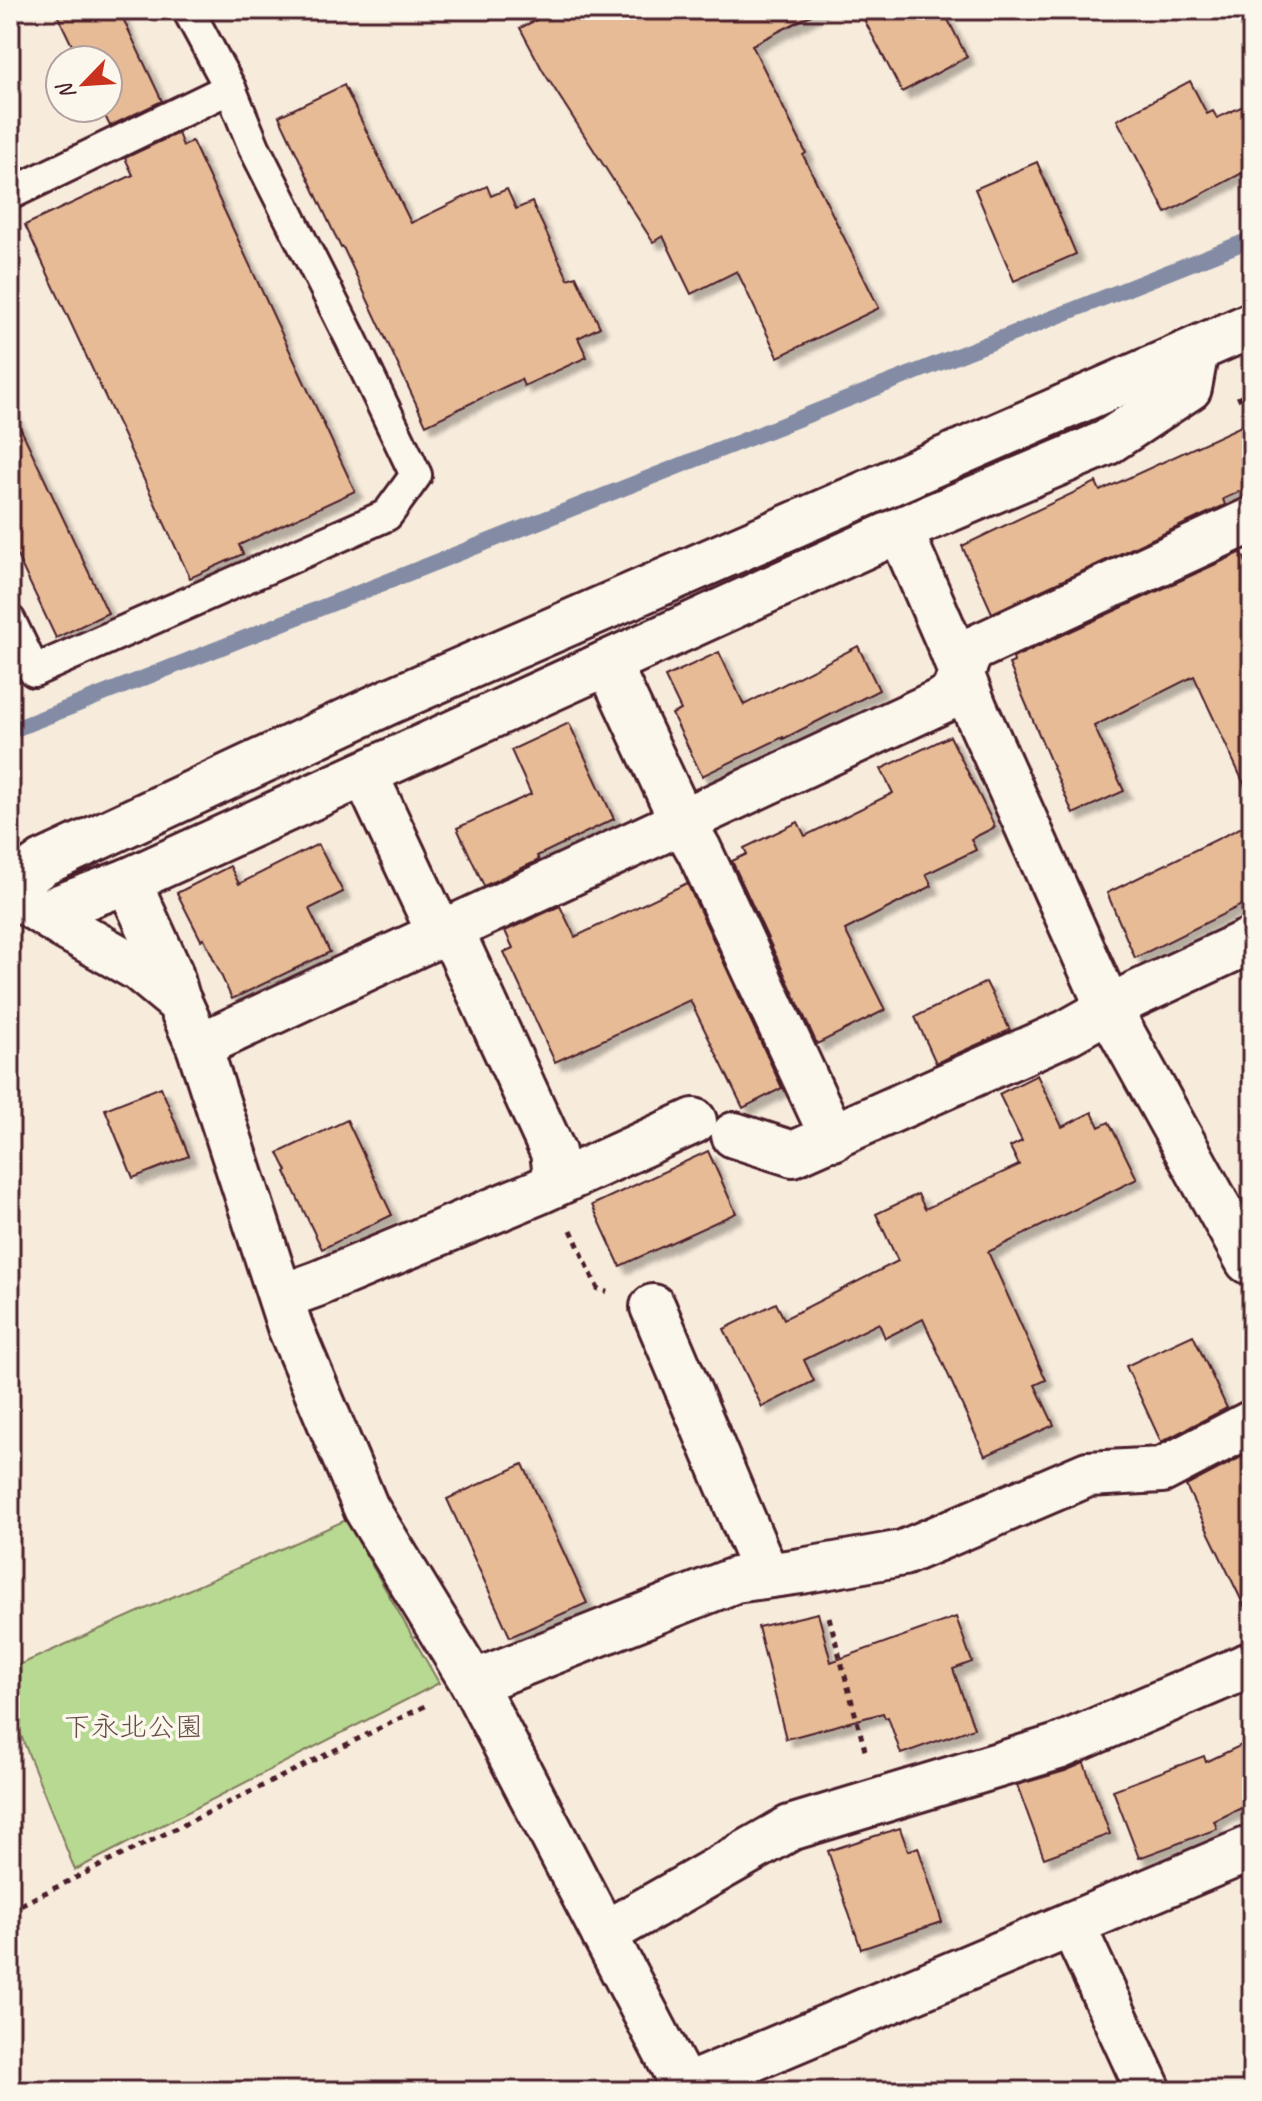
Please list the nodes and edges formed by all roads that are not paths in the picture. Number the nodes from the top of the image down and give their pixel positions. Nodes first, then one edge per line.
1 (188, 10) edge
2 (230, 88) junction
3 (10, 194) edge
4 (1252, 325) edge
5 (1196, 350) junction
6 (1252, 520) edge
7 (900, 530) junction
8 (10, 621) edge
9 (608, 663) junction
10 (961, 675) junction
11 (365, 774) junction
12 (682, 821) junction
13 (128, 881) junction
14 (21, 897) edge
15 (445, 931) junction
16 (1252, 940) edge
17 (179, 1002) junction
18 (1109, 1009) junction
19 (199, 1046) junction
20 (833, 1138) junction
21 (557, 1183) junction
22 (1248, 1261) dead end
23 (281, 1297) junction
24 (653, 1307) road end
25 (1252, 1423) edge
26 (766, 1574) junction
27 (1252, 1664) edge
28 (473, 1683) junction
29 (1252, 1848) edge
30 (1072, 1924) junction
31 (604, 1934) junction
32 (686, 2089) edge
33 (1149, 2091) edge

1 - 2 lane
2 - 3 lane
2 - 8 lane
4 - 5 street
5 - 7 street
5 - 14 street
6 - 10 street
7 - 9 street
7 - 10 street
9 - 11 street
9 - 12 street
10 - 12 street
10 - 18 street
11 - 13 street
11 - 15 street
12 - 15 street
12 - 20 street
13 - 14 street
13 - 17 street
14 - 17 street
15 - 19 street
15 - 21 street
16 - 18 street
17 - 19 street
18 - 20 street
18 - 22 street
19 - 23 street
20 - 21 street
21 - 23 street
23 - 28 street
24 - 26 street
25 - 26 street
26 - 28 street
27 - 31 street
28 - 31 street
29 - 30 street
30 - 32 street
30 - 33 street
31 - 32 street

